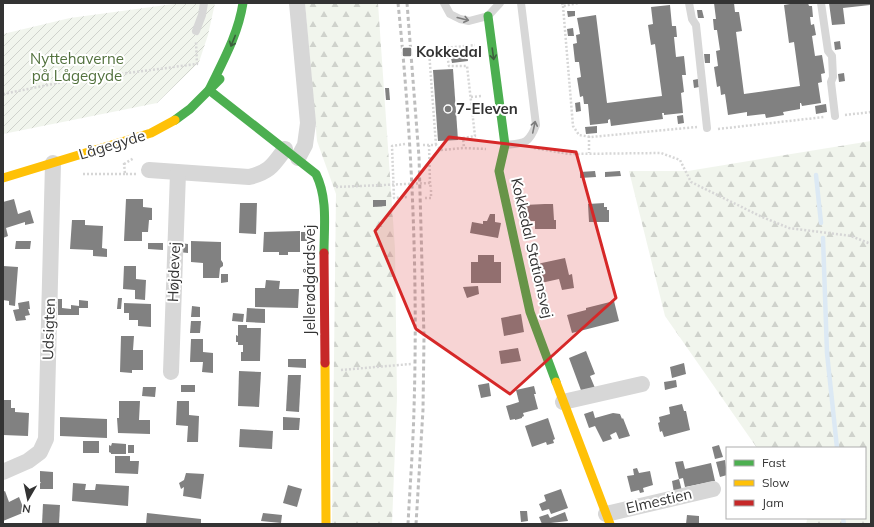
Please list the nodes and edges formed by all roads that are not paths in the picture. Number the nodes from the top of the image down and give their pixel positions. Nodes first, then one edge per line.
1 (204, 3) edge
2 (243, 3) edge
3 (297, 3) edge
4 (444, 3) edge
5 (486, 3) edge
6 (500, 3) edge
7 (521, 3) edge
8 (689, 3) edge
9 (821, 3) edge
10 (488, 16) junction
11 (196, 31) road end
12 (233, 62) dead end
13 (209, 90) junction
14 (836, 116) road end
15 (707, 128) road end
16 (505, 145) junction
17 (291, 154) junction
18 (53, 163) junction
19 (149, 170) dead end
20 (178, 173) junction
21 (3, 178) edge
22 (171, 372) dead end
23 (642, 384) dead end
24 (563, 402) junction
25 (3, 472) edge
26 (713, 489) dead end
27 (608, 519) edge
28 (326, 524) edge

1 - 11 lane
2 -> 13 street, Lågegyde
3 - 17 street
4 -> 10 lane
5 - 10 lane
6 - 10 lane
16 -> 7 lane
8 - 15 lane
9 - 14 lane
10 -> 16 street, Kokkedal Stationsvej
12 - 13 street, Lågegyde
13 - 17 street, Jellerødgårdsvej
13 - 18 street, Lågegyde
16 - 24 street, Kokkedal Stationsvej
17 - 20 street
17 - 28 street, Jellerødgårdsvej
18 - 21 street, Lågegyde
18 - 25 street, Udsigten
19 - 20 street
20 - 22 street, Højdevej
23 - 24 street
24 - 27 street, Kokkedal Stationsvej
26 - 27 street, Elmestien

